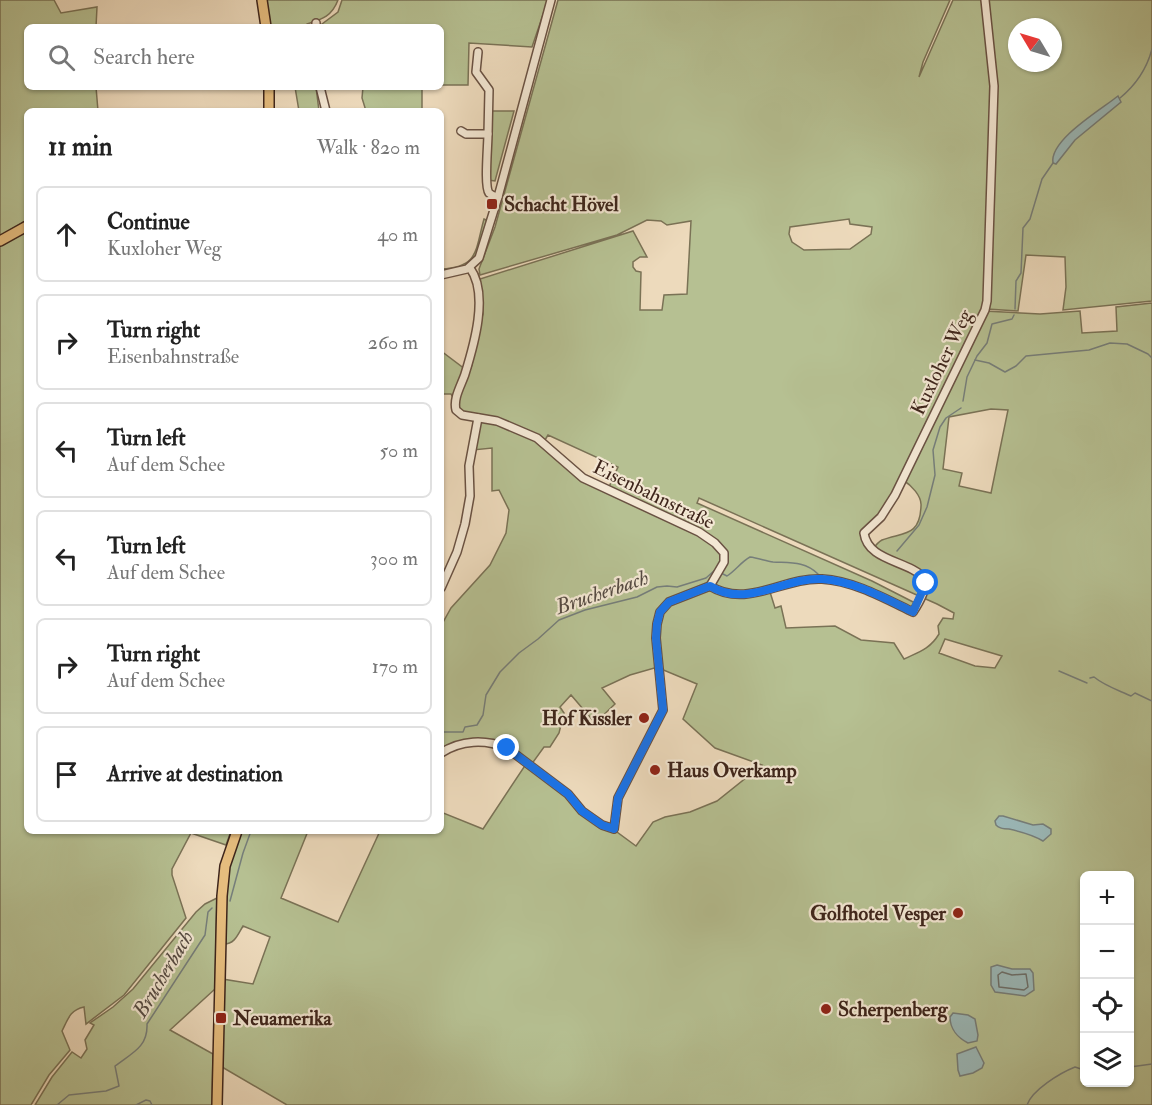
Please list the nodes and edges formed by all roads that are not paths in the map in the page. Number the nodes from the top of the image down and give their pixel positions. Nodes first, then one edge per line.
1 (262, 0) edge
2 (551, 0) edge
3 (985, 0) edge
4 (266, 24) edge
5 (478, 52) dead end
6 (268, 90) edge
7 (321, 90) edge
8 (269, 108) edge
9 (325, 108) edge
10 (461, 131) dead end
11 (488, 134) junction
12 (498, 197) junction
13 (24, 228) edge
14 (0, 241) edge
15 (467, 269) junction
16 (444, 274) edge
17 (478, 418) junction
18 (444, 581) edge
19 (710, 586) junction
20 (444, 751) edge
21 (236, 834) edge
22 (217, 1105) edge

1 - 4 main road
2 - 12 street
3 - 19 street, Kuxloher Weg
5 - 11 street
6 - 8 main road
7 - 9 street
10 - 11 street
11 - 12 street
12 - 15 street
13 - 14 main road
15 - 16 street
15 - 17 street
17 - 18 street
17 - 19 street, Eisenbahnstraße
19 - 20 street
21 - 22 main road

